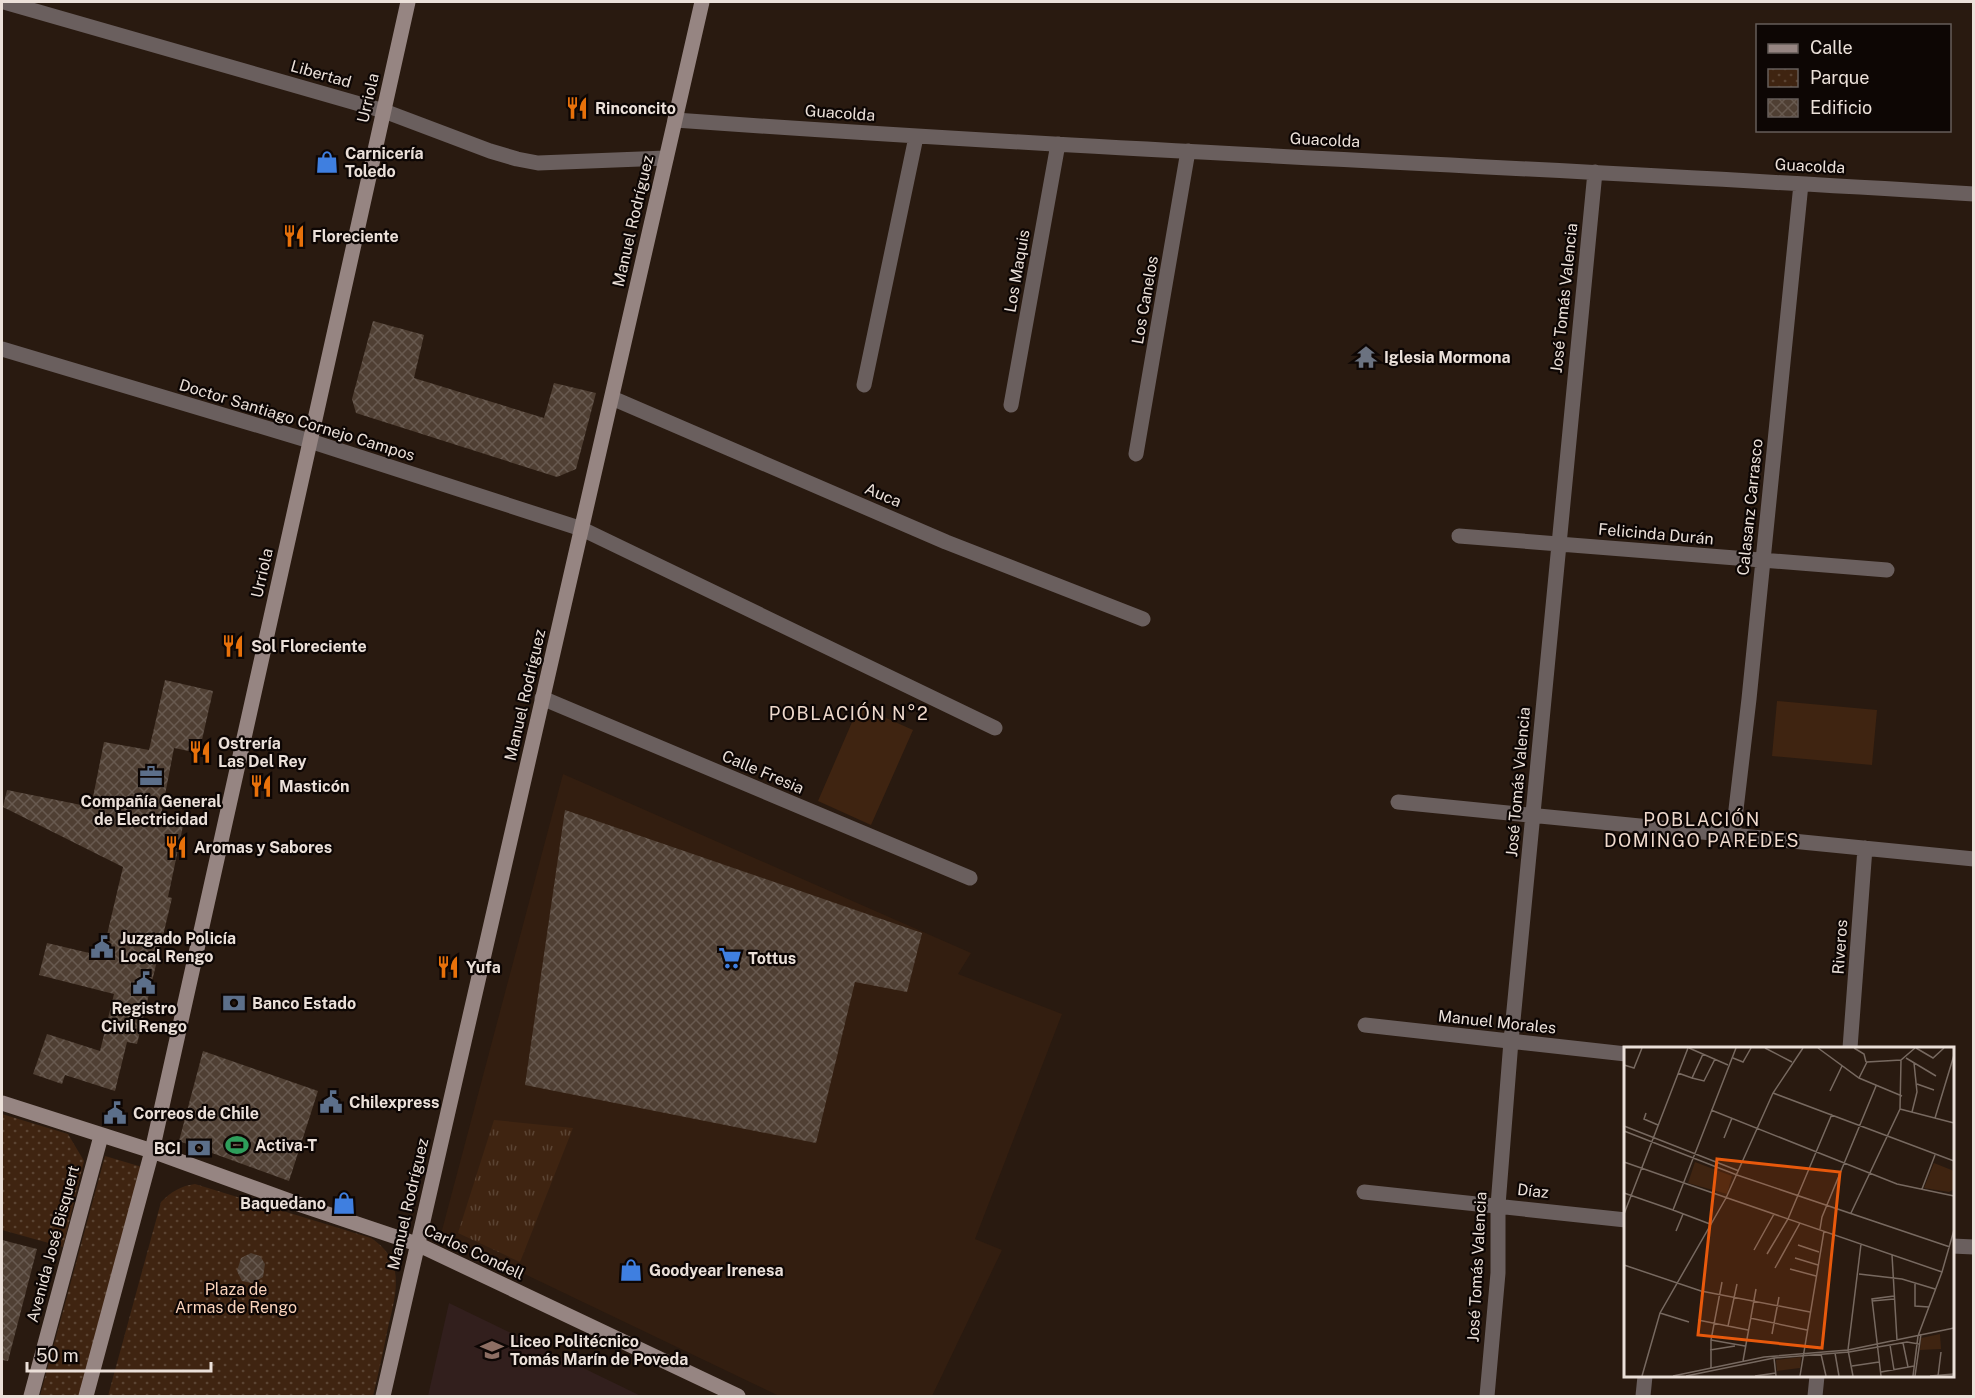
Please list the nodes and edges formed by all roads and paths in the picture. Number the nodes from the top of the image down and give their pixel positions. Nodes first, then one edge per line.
1 (4, 2) edge
2 (408, 2) edge
3 (702, 2) edge
4 (384, 111) junction
5 (675, 120) junction
6 (916, 137) junction
7 (1058, 144) junction
8 (1188, 151) junction
9 (666, 158) junction
10 (1595, 172) junction
11 (1801, 184) junction
12 (1974, 194) edge
13 (2, 349) edge
14 (864, 385) dead end
15 (612, 398) junction
16 (1011, 405) dead end
17 (310, 441) junction
18 (1136, 454) dead end
19 (582, 529) junction
20 (1459, 536) dead end
21 (1558, 544) junction
22 (1762, 560) junction
23 (1887, 570) dead end
24 (1143, 619) dead end
25 (542, 698) junction
26 (995, 728) dead end
27 (1398, 802) dead end
28 (1534, 814) junction
29 (1733, 835) junction
30 (1865, 848) junction
31 (1974, 859) edge
32 (970, 878) dead end
33 (1365, 1025) dead end
34 (1511, 1041) junction
35 (1850, 1047) edge
36 (1624, 1054) edge
37 (2, 1103) edge
38 (101, 1136) junction
39 (152, 1151) junction
40 (1364, 1192) dead end
41 (1498, 1205) junction
42 (1624, 1220) edge
43 (417, 1244) junction
44 (1954, 1246) edge
45 (1974, 1247) edge
46 (1646, 1377) edge
47 (1817, 1377) edge
48 (728, 1394) edge
49 (31, 1396) edge
50 (86, 1396) edge
51 (383, 1396) edge
52 (1487, 1396) edge
53 (1643, 1396) edge
54 (1815, 1396) edge

1 - 4 street, Libertad
2 - 4 main road, Urriola
3 - 5 main road, Manuel Rodríguez
4 - 9 street, Libertad
4 - 17 main road, Urriola
5 - 6 street, Guacolda
5 - 9 main road, Manuel Rodríguez
6 - 7 street, Guacolda
6 - 14 street
7 - 8 street, Guacolda
7 - 16 street, Los Maquis
8 - 10 street, Guacolda
8 - 18 street, Los Canelos
9 - 15 main road, Manuel Rodríguez
10 - 11 street, Guacolda
10 - 21 street, José Tomás Valencia
11 - 12 street, Guacolda
11 - 22 street, Calasanz Carrasco
13 - 17 street, Doctor Santiago Cornejo Campos
15 - 19 main road, Manuel Rodríguez
15 - 24 street, Auca
17 - 19 street, Doctor Santiago Cornejo Campos
17 - 39 main road, Urriola
19 - 25 main road, Manuel Rodríguez
19 - 26 street, Doctor Santiago Cornejo Campos
20 - 21 street, Felicinda Durán
21 - 22 street, Felicinda Durán
21 - 28 street, José Tomás Valencia
22 - 23 street, Felicinda Durán
22 - 29 street, Calasanz Carrasco
25 - 32 street, Calle Fresia
25 - 43 main road, Manuel Rodríguez
27 - 28 street
28 - 29 street
28 - 34 street, José Tomás Valencia
29 - 30 street
30 - 31 street
30 - 35 street, Riveros
33 - 34 street, Manuel Morales
34 - 36 street, Manuel Morales
34 - 41 street, José Tomás Valencia
37 - 38 main road, Carlos Condell
38 - 39 main road, Carlos Condell
38 - 49 main road, Avenida José Bisquert
39 - 43 main road, Carlos Condell
39 - 50 main road
40 - 41 street, Díaz
41 - 42 street, Díaz
41 - 52 street, José Tomás Valencia
43 - 48 main road, Carlos Condell
43 - 51 main road, Manuel Rodríguez
44 - 45 street
46 - 53 street
47 - 54 street

